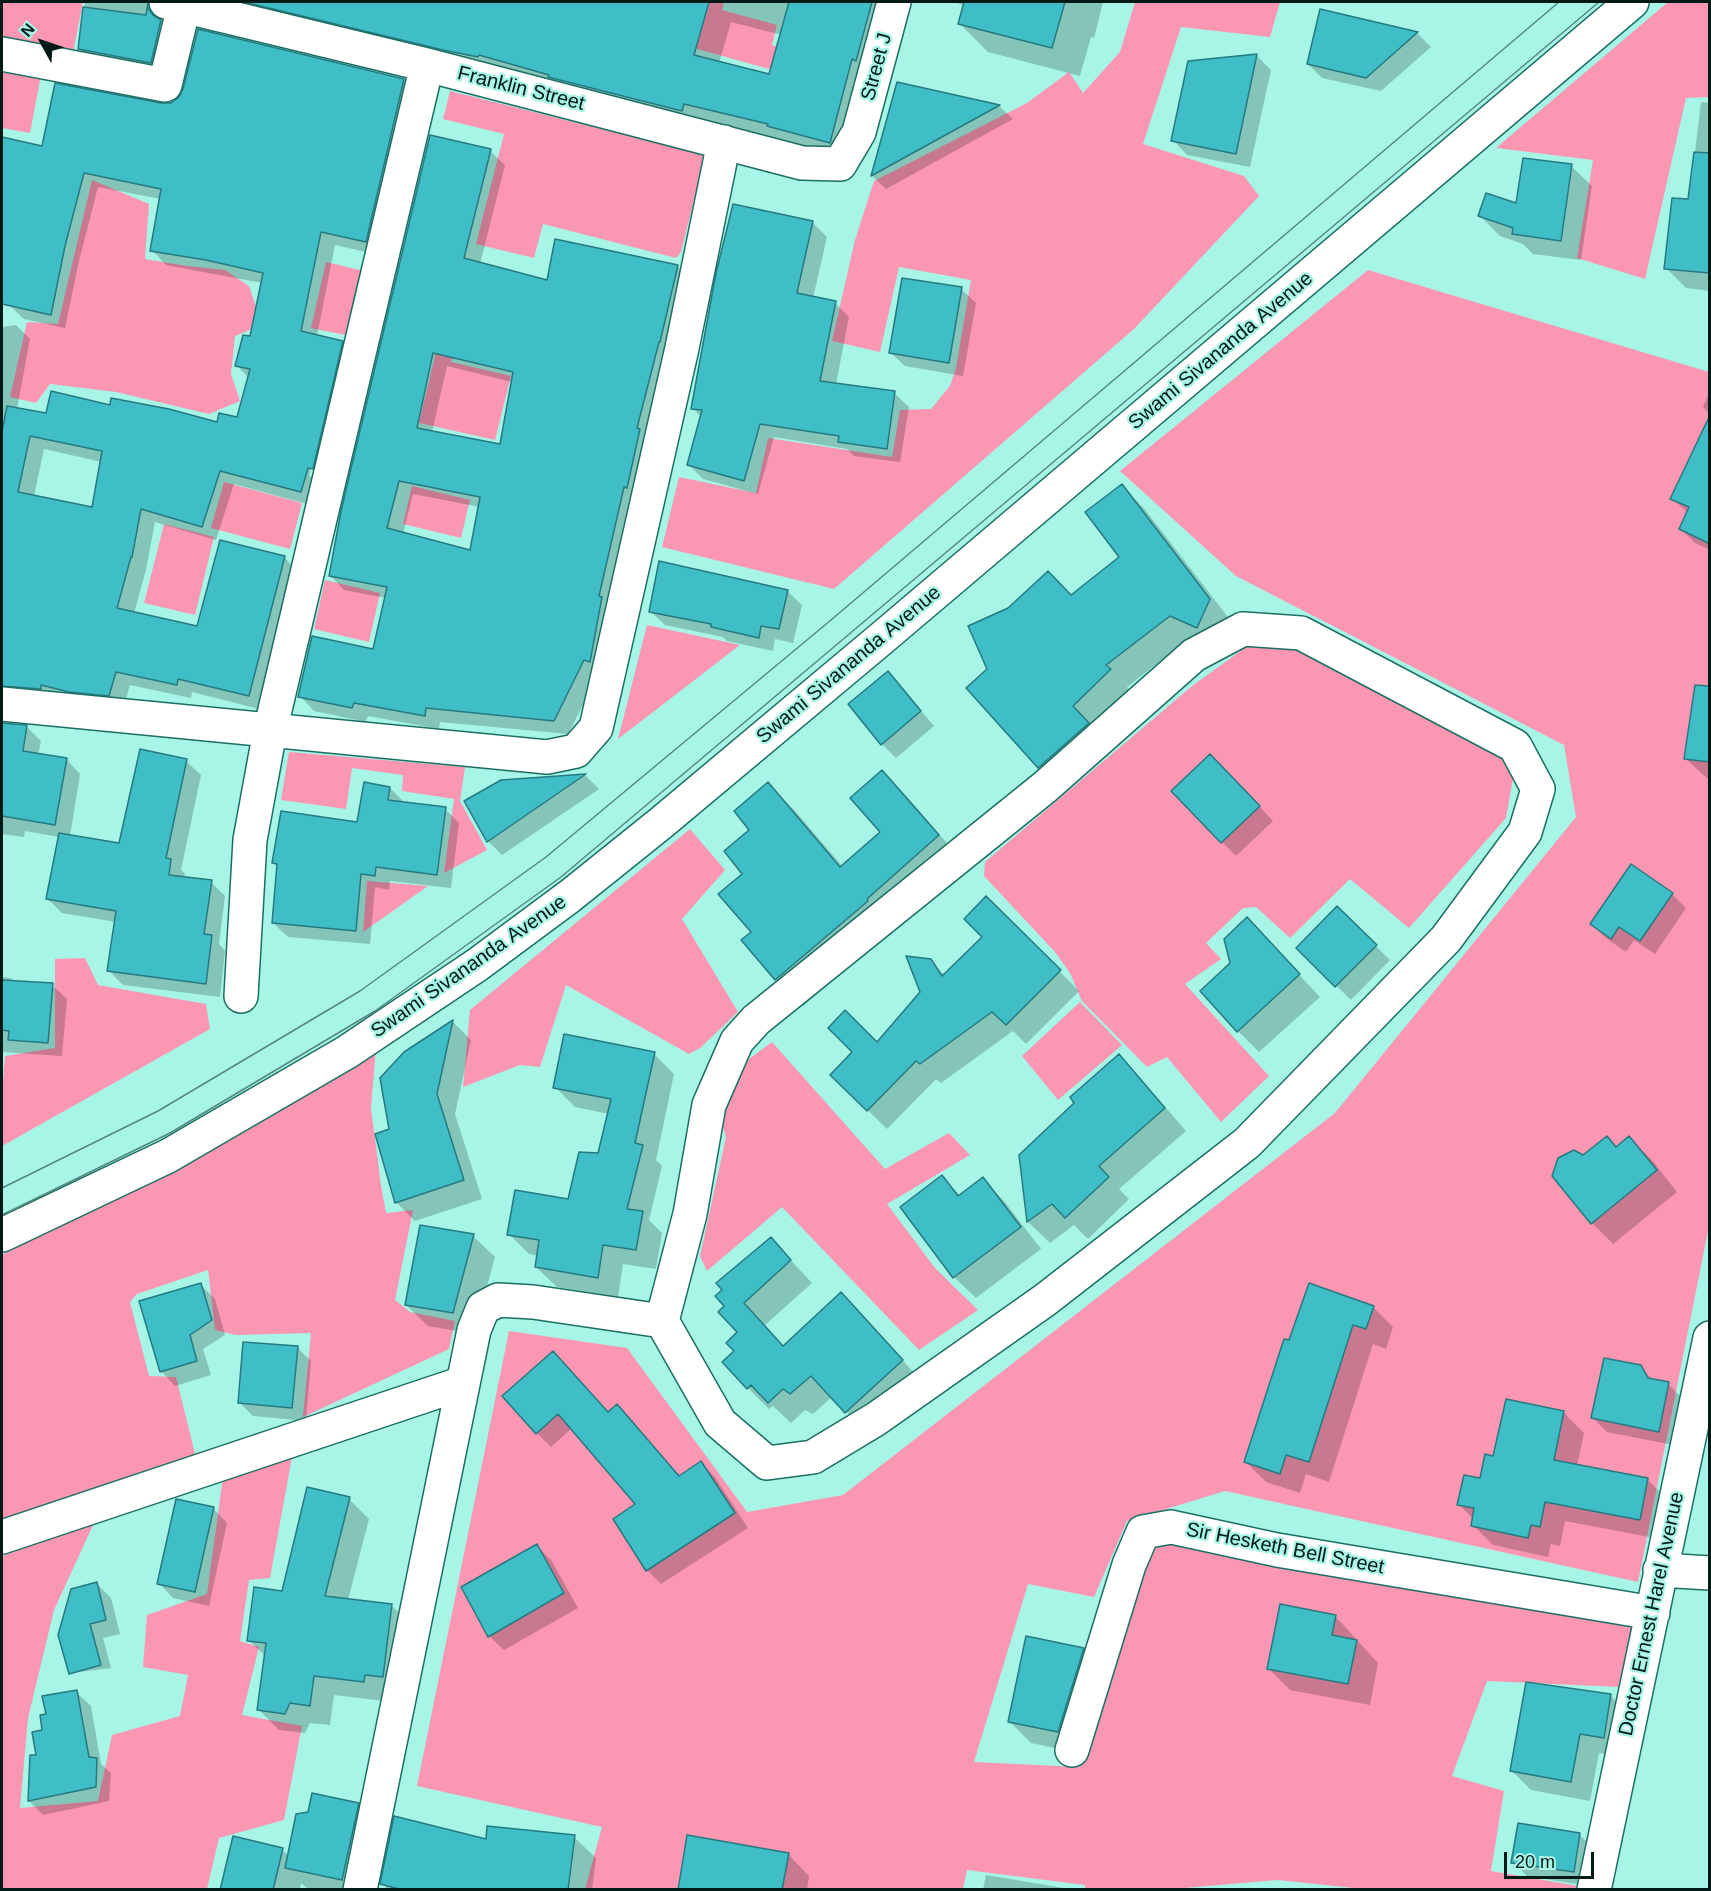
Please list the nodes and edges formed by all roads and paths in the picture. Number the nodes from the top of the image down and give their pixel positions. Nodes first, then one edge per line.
1 (894, 2) edge
2 (1632, 2) edge
3 (175, 4) edge
4 (2, 54) edge
5 (427, 65) junction
6 (859, 132) joint
7 (724, 142) junction
8 (2, 704) edge
9 (270, 731) junction
10 (241, 996) dead end
11 (2, 1235) edge
12 (662, 1321) junction
13 (1710, 1338) edge
14 (463, 1383) junction
15 (2, 1537) edge
16 (1660, 1570) junction
17 (1710, 1573) edge
18 (1653, 1612) junction
19 (1072, 1750) dead end
20 (360, 1890) edge
21 (1594, 1890) edge

1 - 6 street, Street J
2 - 11 street, Swami Sivananda Avenue
3 - 4 street
3 - 5 street, Franklin Street
5 - 7 street, Franklin Street
5 - 9 street
6 - 7 street, Franklin Street
7 - 9 street
8 - 9 street
9 - 10 street
12 - 12 street
12 - 14 street
13 - 16 street, Doctor Ernest Harel Avenue
14 - 15 street
14 - 20 street
16 - 17 street
16 - 18 street, Doctor Ernest Harel Avenue
18 - 19 street, Sir Hesketh Bell Street
18 - 21 street, Doctor Ernest Harel Avenue

